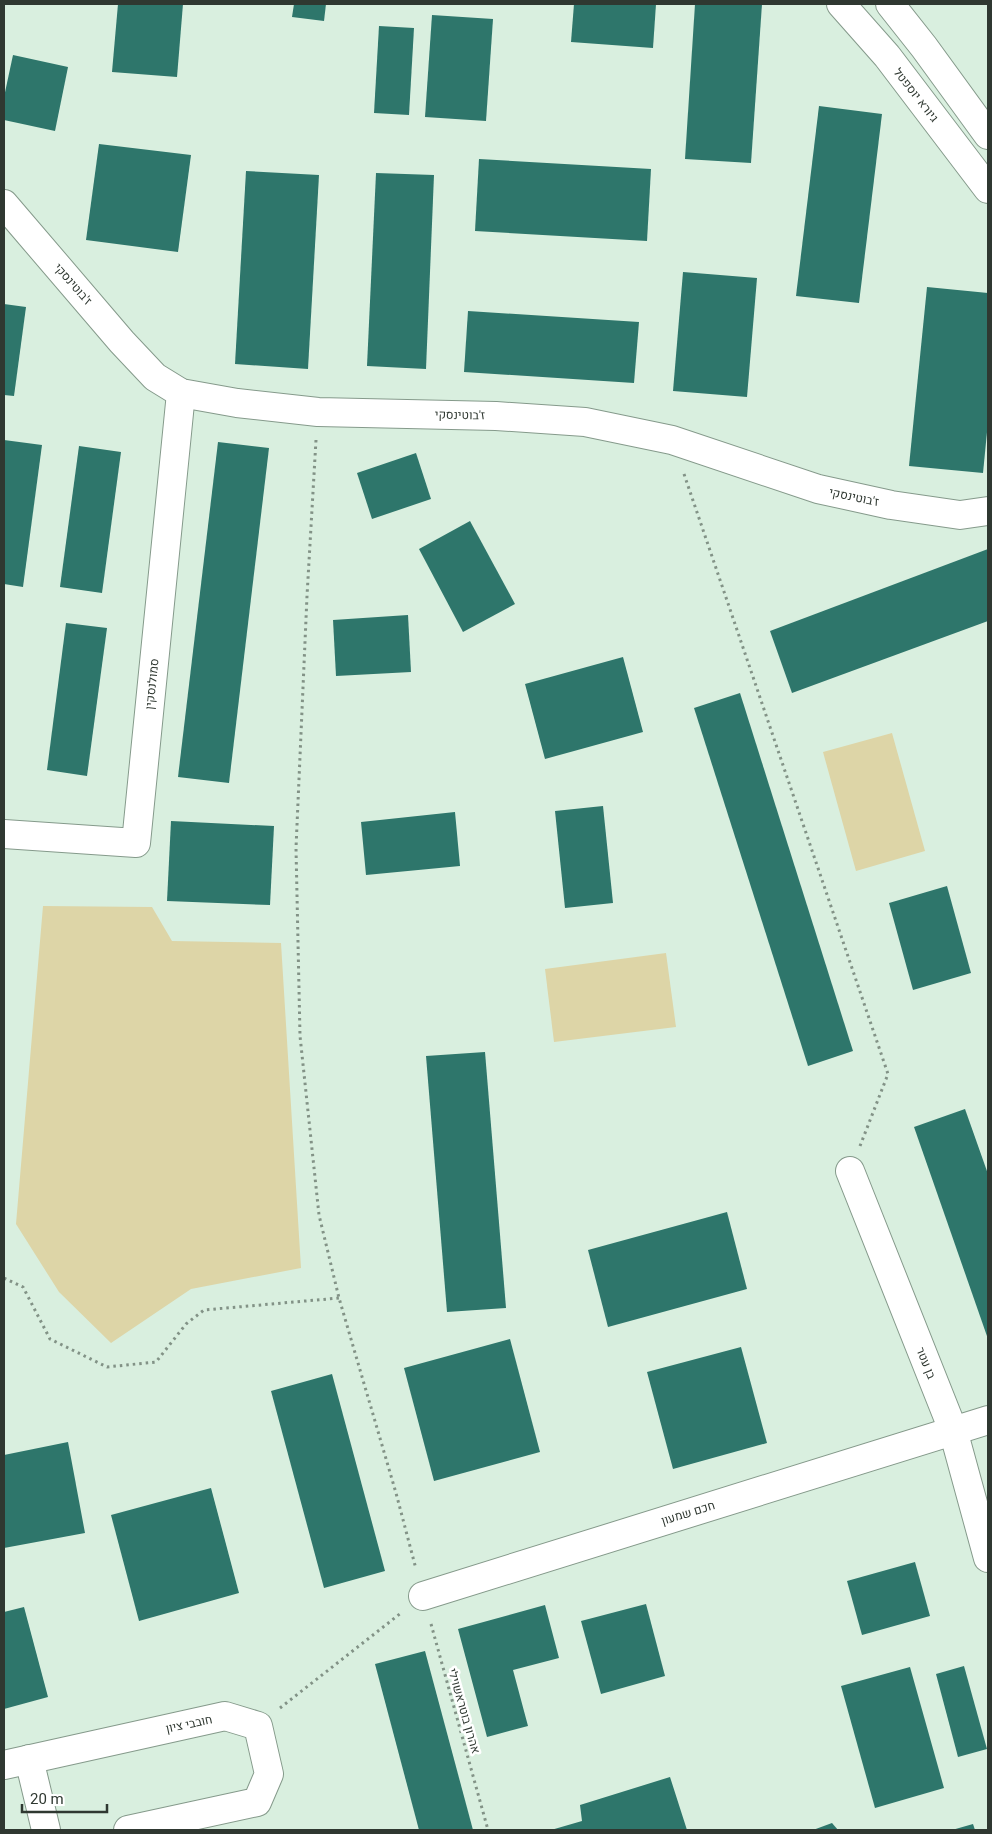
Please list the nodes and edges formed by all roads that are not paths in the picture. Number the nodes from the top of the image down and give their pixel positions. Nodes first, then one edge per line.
1 (841, 4) edge
2 (890, 4) edge
3 (988, 135) edge
4 (988, 189) edge
5 (4, 204) edge
6 (181, 393) junction
7 (988, 511) edge
8 (4, 834) edge
9 (850, 1171) road end
10 (988, 1420) edge
11 (952, 1430) junction
12 (988, 1558) edge
13 (423, 1596) road end
14 (16, 1762) edge
15 (46, 1830) edge
16 (128, 1830) edge

1 - 4 street, גיורא יוספטל
2 - 3 street
5 - 6 street, ז'בוטינסקי
6 - 7 street, ז'בוטינסקי
6 - 8 street, סמולנסקין
9 - 11 street, בן עטר
10 - 11 street, חכם שמעון
11 - 12 street, בן עטר
11 - 13 street, חכם שמעון
14 - 15 street, חובבי ציון
14 - 16 street, חובבי ציון

